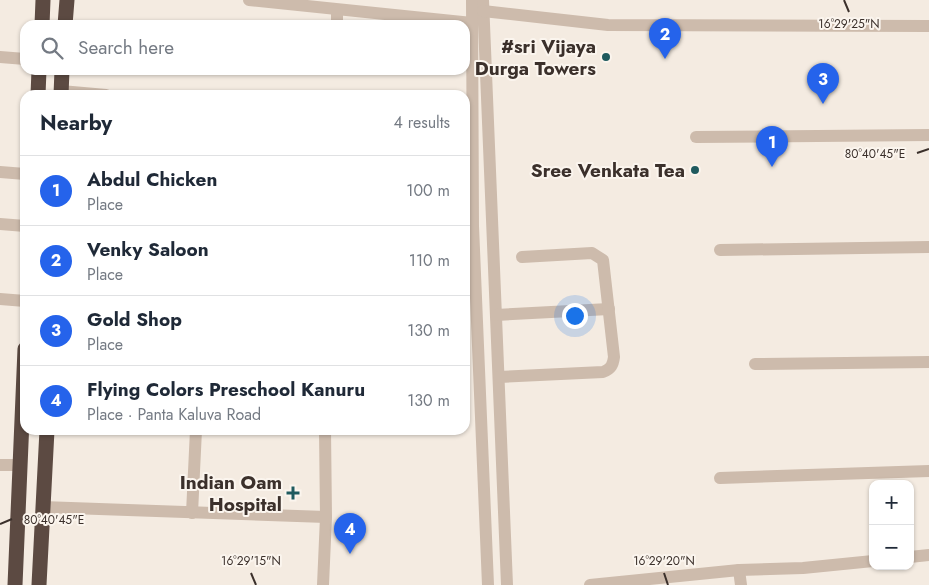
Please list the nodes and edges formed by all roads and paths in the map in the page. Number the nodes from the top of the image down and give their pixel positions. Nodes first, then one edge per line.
1 (43, 0) edge
2 (67, 0) edge
3 (249, 0) edge
4 (472, 0) edge
5 (483, 6) edge
6 (337, 10) junction
7 (42, 20) edge
8 (65, 20) edge
9 (337, 20) edge
10 (441, 20) edge
11 (472, 23) joint
12 (929, 26) edge
13 (0, 57) edge
14 (20, 59) edge
15 (39, 75) edge
16 (62, 75) edge
17 (38, 90) edge
18 (61, 90) edge
19 (929, 135) edge
20 (696, 138) dead end
21 (470, 158) edge
22 (0, 172) edge
23 (20, 174) edge
24 (0, 224) edge
25 (20, 226) edge
26 (470, 245) edge
27 (929, 247) edge
28 (720, 250) dead end
29 (522, 257) dead end
30 (0, 299) edge
31 (20, 301) edge
32 (609, 309) junction
33 (496, 315) junction
34 (929, 362) edge
35 (755, 364) dead end
36 (499, 378) junction
37 (21, 435) edge
38 (47, 435) edge
39 (196, 435) edge
40 (325, 435) edge
41 (0, 465) edge
42 (19, 465) junction
43 (929, 471) edge
44 (720, 478) dead end
45 (42, 507) junction
46 (192, 513) junction
47 (326, 517) junction
48 (929, 555) edge
49 (914, 557) edge
50 (869, 561) edge
51 (739, 570) junction
52 (15, 585) edge
53 (39, 585) edge
54 (323, 585) edge
55 (488, 585) edge
56 (507, 585) edge
57 (590, 585) edge
58 (741, 585) edge

1 - 7 highway
2 - 8 highway
3 - 6 street
4 - 11 street
5 - 12 street
5 - 33 street
6 - 9 street
6 - 10 street
11 - 21 street
13 - 14 street
15 - 17 highway
16 - 18 highway
19 - 20 street
22 - 23 street
24 - 25 street
26 - 55 street
27 - 28 street
29 - 32 street
30 - 31 street
32 - 33 street
32 - 36 street
33 - 36 street
34 - 35 street
36 - 56 street
37 - 42 highway
38 - 45 highway
39 - 46 street
40 - 47 street
41 - 42 street
42 - 52 highway
43 - 44 street
45 - 46 street
45 - 53 highway
46 - 47 street
47 - 54 street
48 - 49 street
50 - 51 street
51 - 57 street
51 - 58 street

